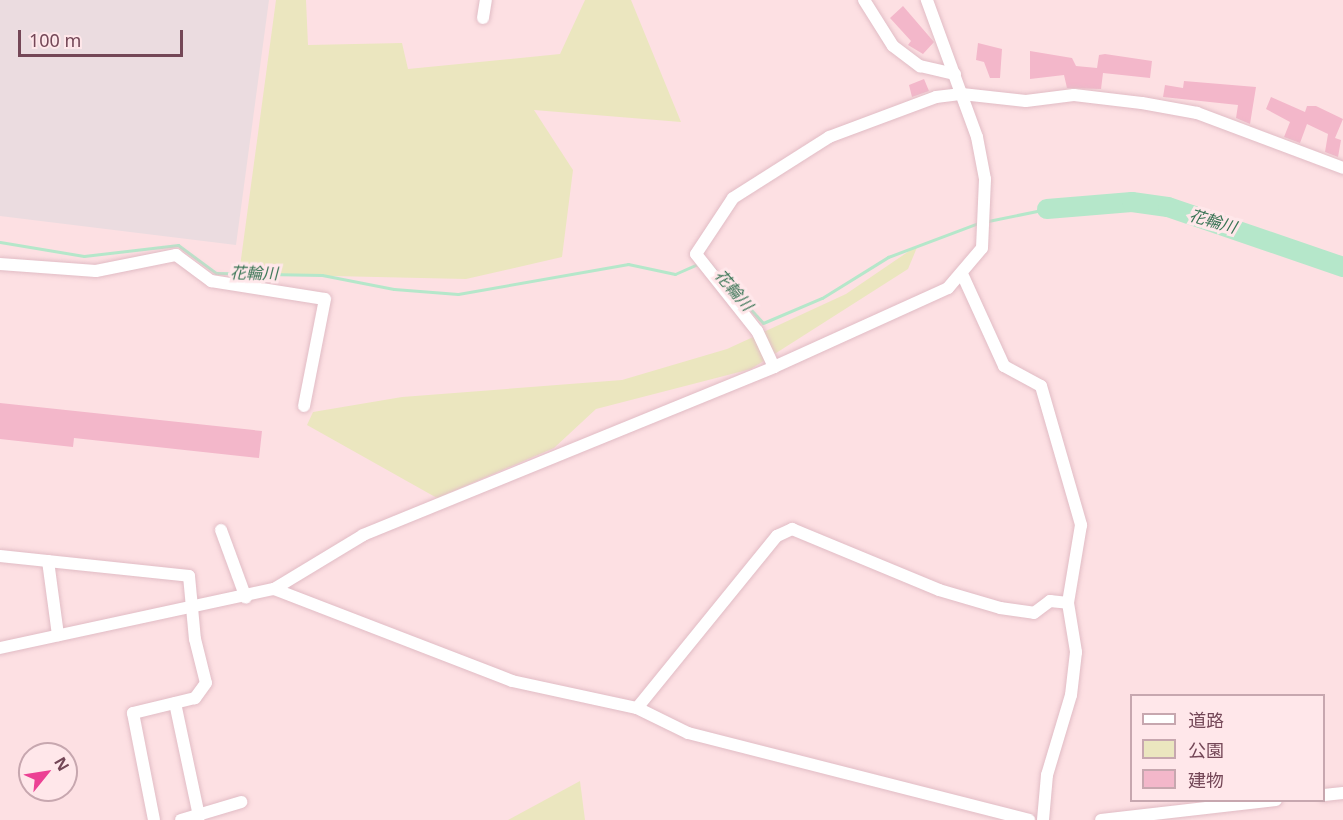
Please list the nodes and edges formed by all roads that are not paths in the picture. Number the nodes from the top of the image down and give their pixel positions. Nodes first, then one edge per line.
1 (486, 0) edge
2 (864, 0) edge
3 (927, 0) edge
4 (483, 18) dead end
5 (955, 74) junction
6 (962, 94) junction
7 (1343, 168) edge
8 (0, 264) edge
9 (963, 276) junction
10 (774, 367) junction
11 (304, 406) dead end
12 (220, 530) dead end
13 (0, 556) edge
14 (48, 561) junction
15 (274, 589) junction
16 (246, 598) junction
17 (1068, 603) junction
18 (194, 608) junction
19 (58, 634) junction
20 (0, 648) edge
21 (175, 703) junction
22 (637, 708) junction
23 (1343, 793) edge
24 (1325, 795) edge
25 (241, 802) dead end
26 (1267, 802) edge
27 (199, 816) junction
28 (154, 820) edge
29 (181, 820) edge
30 (1029, 820) edge
31 (1043, 820) edge
32 (1101, 820) edge

1 - 4 street
2 - 5 street
3 - 5 street
5 - 6 street
6 - 7 street
6 - 9 street
6 - 10 street
8 - 11 street
9 - 10 street
9 - 17 street
10 - 15 street
12 - 16 street
13 - 14 street
14 - 18 street
14 - 19 street
15 - 16 street
15 - 22 street
16 - 18 street
17 - 22 street
17 - 31 street
18 - 19 street
18 - 21 street
19 - 20 street
21 - 27 street
21 - 28 street
22 - 30 street
23 - 24 street
25 - 27 street
26 - 32 street
27 - 29 street

